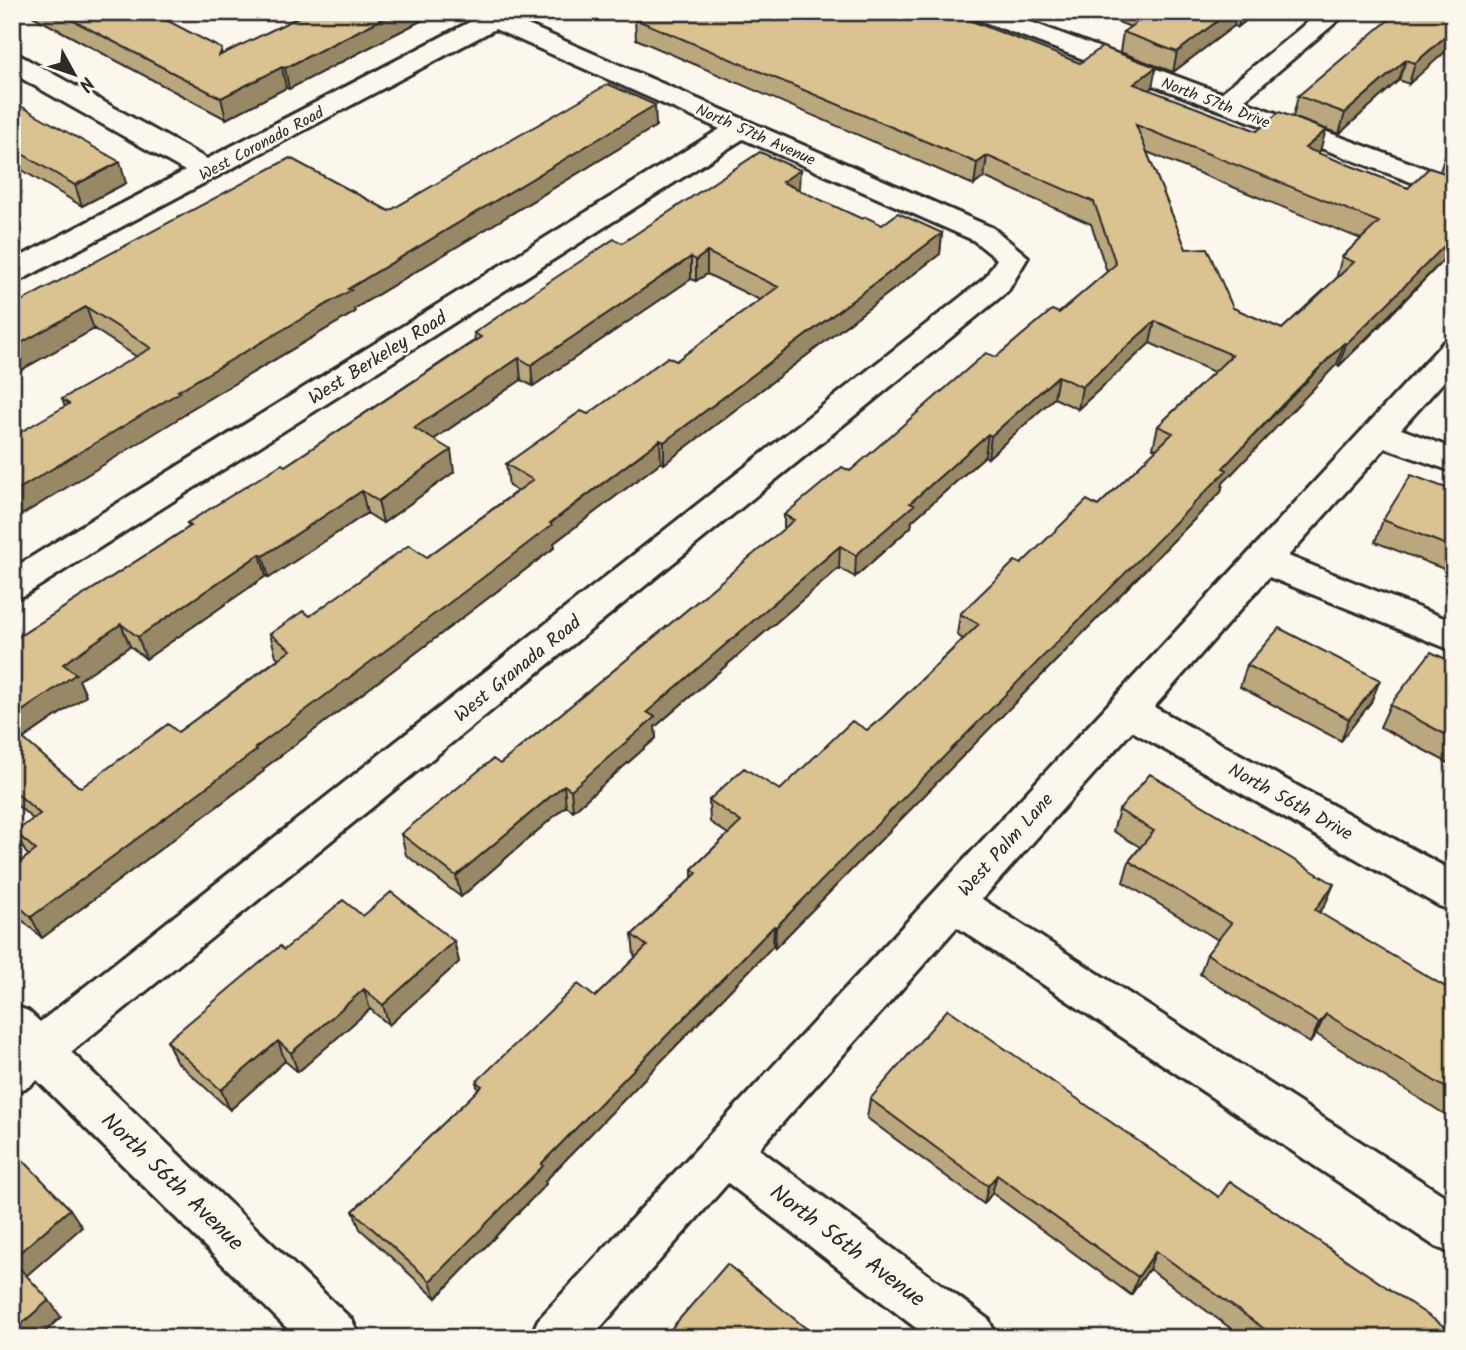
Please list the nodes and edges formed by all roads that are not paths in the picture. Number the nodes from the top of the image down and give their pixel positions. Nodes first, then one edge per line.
1 (980, 12) edge
2 (1336, 12) edge
3 (502, 16) edge
4 (12, 62) edge
5 (1223, 104) junction
6 (741, 128) junction
7 (207, 171) junction
8 (1454, 189) edge
9 (1013, 257) joint
10 (12, 273) edge
11 (1454, 350) edge
12 (1378, 433) junction
13 (1454, 461) edge
14 (1263, 560) junction
15 (12, 586) edge
16 (1454, 637) edge
17 (1127, 710) junction
18 (1454, 893) edge
19 (953, 902) junction
20 (21, 1049) edge
21 (725, 1152) junction
22 (1454, 1230) edge
23 (334, 1338) edge
24 (556, 1338) edge
25 (971, 1338) edge

1 - 5 street, North 57th Drive
2 - 5 street
3 - 6 street, North 57th Avenue
3 - 7 street, West Coronado Road
4 - 7 street
5 - 8 street, North 57th Drive
6 - 9 street, North 57th Avenue
6 - 15 street, West Berkeley Road
7 - 10 street, West Coronado Road
9 - 20 street, West Granada Road
11 - 12 street, West Palm Lane
12 - 13 street
12 - 14 street, West Palm Lane
14 - 16 street
14 - 17 street, West Palm Lane
17 - 18 street, North 56th Drive
17 - 19 street, West Palm Lane
19 - 21 street, West Palm Lane
19 - 22 street
20 - 23 street, North 56th Avenue
21 - 24 street, West Palm Lane
21 - 25 street, North 56th Avenue

